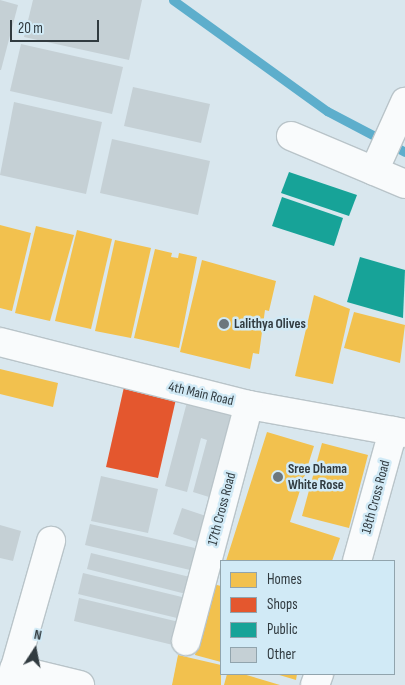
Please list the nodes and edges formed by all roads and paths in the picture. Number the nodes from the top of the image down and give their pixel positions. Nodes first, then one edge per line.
1 (405, 102) edge
2 (291, 136) dead end
3 (384, 152) junction
4 (405, 184) edge
5 (0, 342) edge
6 (249, 405) junction
7 (399, 432) edge
8 (51, 541) dead end
9 (357, 560) edge
10 (186, 641) dead end
11 (12, 677) edge
12 (80, 685) edge

1 - 3 street
2 - 3 street
3 - 4 street
5 - 6 street, 4th Main Road
6 - 7 street, 4th Main Road
6 - 10 street, 17th Cross Road
7 - 9 street, 18th Cross Road
8 - 11 street
11 - 12 street

